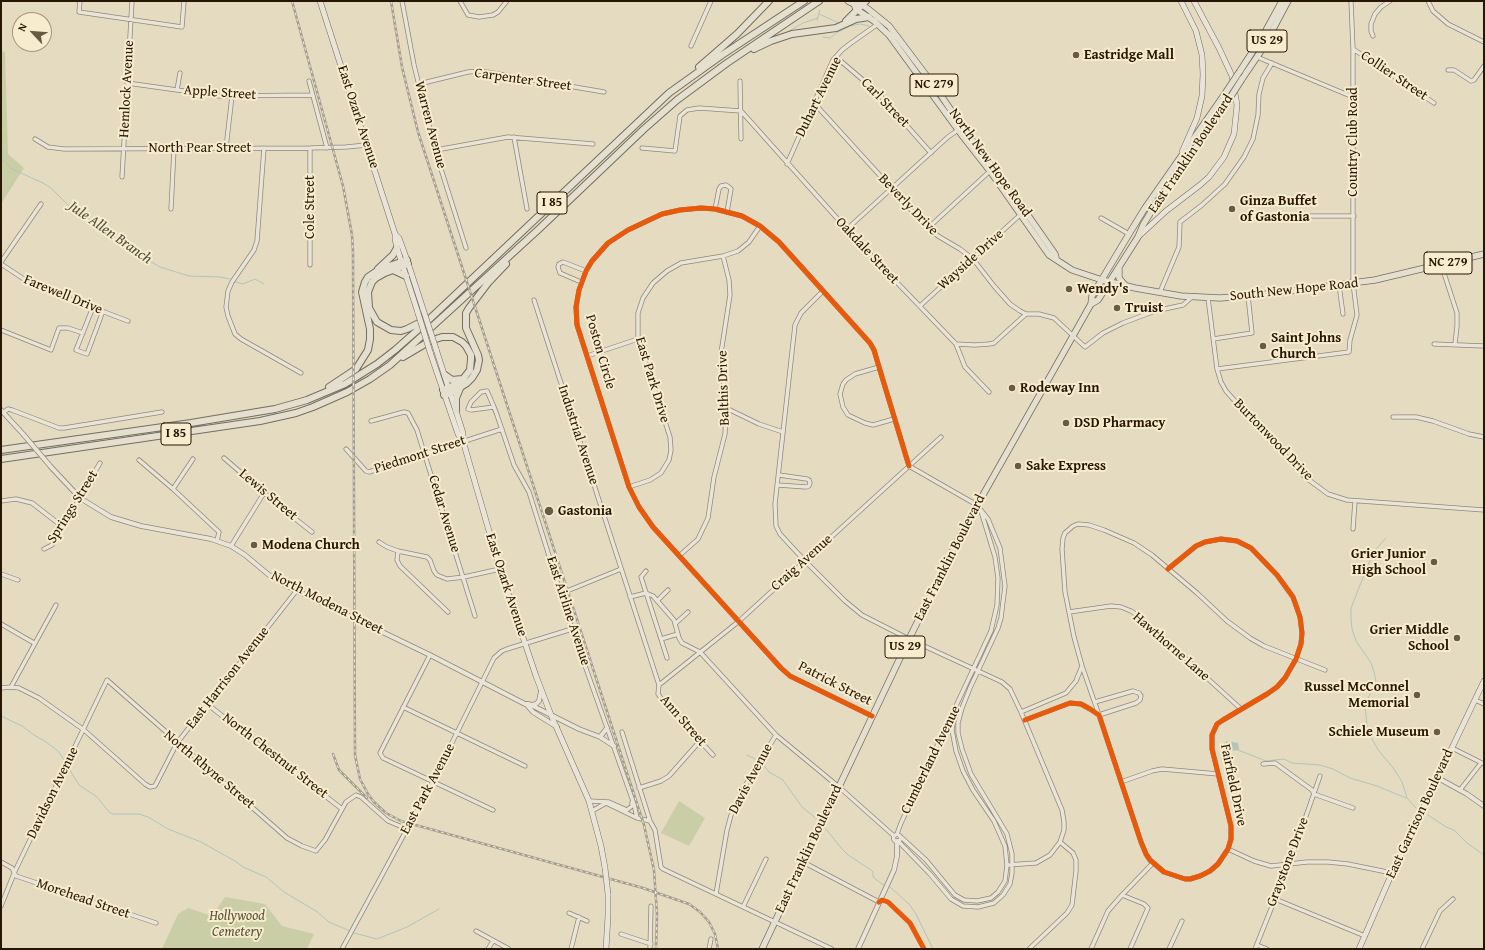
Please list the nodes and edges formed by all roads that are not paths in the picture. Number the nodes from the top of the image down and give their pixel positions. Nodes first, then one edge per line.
1 (80, 1) edge
2 (132, 1) edge
3 (184, 1) edge
4 (320, 1) edge
5 (402, 1) edge
6 (460, 1) edge
7 (507, 1) edge
8 (711, 1) edge
9 (769, 1) edge
10 (804, 1) edge
11 (819, 1) edge
12 (848, 1) edge
13 (1181, 1) edge
14 (1194, 1) edge
15 (1282, 1) edge
16 (1288, 1) edge
17 (1351, 1) edge
18 (1390, 1) edge
19 (1428, 1) edge
20 (865, 3) edge
21 (854, 4) junction
22 (858, 11) junction
23 (869, 17) junction
24 (131, 20) junction
25 (878, 24) junction
26 (834, 28) junction
27 (1373, 36) dead end
28 (1484, 42) edge
29 (691, 46) dead end
30 (1353, 49) junction
31 (740, 54) junction
32 (836, 57) junction
33 (1257, 57) junction
34 (1272, 63) junction
35 (1484, 66) edge
36 (1448, 70) dead end
37 (180, 73) dead end
38 (309, 81) dead end
39 (740, 81) dead end
40 (128, 83) junction
41 (419, 84) junction
42 (178, 90) junction
43 (604, 92) dead end
44 (669, 93) junction
45 (312, 95) junction
46 (232, 96) junction
47 (1353, 96) junction
48 (814, 103) junction
49 (1434, 103) dead end
50 (741, 111) junction
51 (958, 130) junction
52 (514, 137) junction
53 (741, 139) dead end
54 (35, 140) dead end
55 (593, 144) dead end
56 (367, 145) junction
57 (226, 148) junction
58 (264, 148) junction
59 (310, 148) junction
60 (327, 148) junction
61 (642, 148) dead end
62 (123, 149) junction
63 (174, 149) junction
64 (436, 150) junction
65 (931, 153) junction
66 (787, 164) junction
67 (1175, 165) junction
68 (990, 171) junction
69 (122, 177) dead end
70 (891, 188) junction
71 (41, 204) dead end
72 (171, 209) dead end
73 (526, 209) dead end
74 (715, 209) junction
75 (727, 212) junction
76 (1023, 213) junction
77 (1291, 216) dead end
78 (1354, 216) junction
79 (1101, 218) dead end
80 (760, 226) junction
81 (928, 228) junction
82 (539, 229) junction
83 (847, 229) junction
84 (395, 234) junction
85 (1129, 234) junction
86 (1138, 237) junction
87 (397, 248) junction
88 (466, 248) dead end
89 (1484, 254) edge
90 (723, 256) junction
91 (973, 259) junction
92 (1, 263) edge
93 (405, 263) junction
94 (1441, 264) junction
95 (310, 265) dead end
96 (1120, 265) junction
97 (393, 270) junction
98 (586, 271) junction
99 (373, 274) junction
100 (406, 276) junction
101 (1102, 280) junction
102 (581, 282) junction
103 (1109, 282) junction
104 (1353, 284) junction
105 (1339, 285) junction
106 (1125, 286) junction
107 (823, 291) junction
108 (1160, 292) junction
109 (1248, 296) junction
110 (1192, 297) junction
111 (1208, 298) junction
112 (534, 300) dead end
113 (1091, 304) junction
114 (920, 305) junction
115 (93, 308) junction
116 (103, 311) junction
117 (435, 314) junction
118 (1026, 314) junction
119 (1343, 314) dead end
120 (128, 321) dead end
121 (1, 330) edge
122 (83, 333) junction
123 (1073, 335) junction
124 (638, 339) junction
125 (1213, 339) junction
126 (956, 344) junction
127 (1434, 344) dead end
128 (1455, 344) junction
129 (1484, 346) edge
130 (587, 356) junction
131 (390, 365) junction
132 (879, 367) junction
133 (1217, 369) junction
134 (301, 373) dead end
135 (445, 375) junction
136 (463, 379) junction
137 (461, 386) junction
138 (447, 392) junction
139 (989, 392) dead end
140 (307, 400) junction
141 (494, 407) junction
142 (726, 408) junction
143 (456, 410) junction
144 (2, 411) edge
145 (162, 412) dead end
146 (1393, 417) dead end
147 (894, 419) junction
148 (371, 421) dead end
149 (502, 429) junction
150 (783, 432) junction
151 (941, 437) dead end
152 (1484, 437) edge
153 (463, 441) junction
154 (346, 449) dead end
155 (1, 450) edge
156 (426, 454) junction
157 (224, 458) dead end
158 (1, 459) edge
159 (193, 459) dead end
160 (139, 460) dead end
161 (100, 463) dead end
162 (909, 466) junction
163 (779, 475) junction
164 (778, 485) junction
165 (630, 486) junction
166 (173, 489) junction
167 (264, 493) junction
168 (80, 498) junction
169 (1355, 500) junction
170 (1, 501) edge
171 (977, 505) junction
172 (1484, 510) edge
173 (981, 511) junction
174 (63, 527) junction
175 (1353, 529) dead end
176 (312, 532) dead end
177 (217, 541) junction
178 (379, 542) dead end
179 (231, 546) junction
180 (44, 549) dead end
181 (398, 551) junction
182 (680, 556) junction
183 (805, 561) junction
184 (500, 569) junction
185 (621, 569) junction
186 (1168, 569) junction
187 (646, 571) dead end
188 (1, 574) edge
189 (464, 577) junction
190 (18, 580) dead end
191 (297, 590) junction
192 (668, 590) dead end
193 (562, 593) junction
194 (646, 593) junction
195 (630, 597) junction
196 (657, 601) junction
197 (56, 605) dead end
198 (448, 612) dead end
199 (688, 612) dead end
200 (1069, 612) junction
201 (475, 616) dead end
202 (738, 622) junction
203 (1, 624) edge
204 (675, 624) junction
205 (572, 629) junction
206 (678, 634) junction
207 (661, 639) junction
208 (909, 639) junction
209 (34, 643) junction
210 (524, 643) junction
211 (700, 652) junction
212 (430, 655) junction
213 (667, 658) dead end
214 (1296, 659) junction
215 (1082, 666) junction
216 (972, 669) junction
217 (1325, 670) dead end
218 (978, 671) junction
219 (106, 680) joint
220 (482, 681) junction
221 (1484, 681) edge
222 (659, 685) junction
223 (11, 687) junction
224 (1, 688) edge
225 (970, 688) junction
226 (542, 691) junction
227 (1475, 700) junction
228 (1094, 702) junction
229 (207, 704) junction
230 (525, 704) junction
231 (1484, 704) edge
232 (531, 705) junction
233 (404, 707) junction
234 (955, 708) junction
235 (1240, 708) junction
236 (533, 712) junction
237 (1021, 712) junction
238 (551, 715) junction
239 (1099, 715) junction
240 (872, 716) junction
241 (1025, 720) junction
242 (557, 727) junction
243 (607, 728) junction
244 (84, 730) junction
245 (458, 732) junction
246 (622, 732) dead end
247 (776, 735) junction
248 (600, 737) junction
249 (700, 741) junction
250 (177, 743) junction
251 (614, 746) junction
252 (1452, 748) junction
253 (713, 755) dead end
254 (1482, 763) edge
255 (1263, 764) dead end
256 (525, 766) dead end
257 (1218, 774) junction
258 (1320, 776) dead end
259 (1438, 778) junction
260 (433, 781) junction
261 (1121, 782) junction
262 (839, 787) junction
263 (639, 788) junction
264 (1460, 790) junction
265 (1314, 794) junction
266 (632, 800) junction
267 (588, 801) junction
268 (606, 803) junction
269 (1484, 806) edge
270 (1353, 808) dead end
271 (342, 809) junction
272 (493, 810) dead end
273 (592, 811) junction
274 (637, 818) junction
275 (650, 821) junction
276 (406, 829) junction
277 (898, 838) junction
278 (1060, 842) junction
279 (1228, 849) junction
280 (766, 858) dead end
281 (1, 862) edge
282 (804, 862) junction
283 (1153, 863) junction
284 (1287, 864) junction
285 (1007, 865) junction
286 (1013, 865) junction
287 (15, 871) junction
288 (1392, 873) junction
289 (716, 894) junction
290 (1122, 895) junction
291 (1274, 899) junction
292 (1453, 899) dead end
293 (879, 902) junction
294 (1, 906) edge
295 (651, 906) dead end
296 (743, 907) junction
297 (569, 913) dead end
298 (579, 917) junction
299 (587, 921) dead end
300 (1182, 921) dead end
301 (775, 922) junction
302 (156, 923) dead end
303 (476, 931) dead end
304 (621, 934) dead end
305 (1366, 936) junction
306 (711, 939) dead end
307 (493, 941) junction
308 (1257, 944) junction
309 (650, 947) edge
310 (342, 949) edge
311 (488, 949) edge
312 (509, 949) edge
313 (571, 949) edge
314 (606, 949) edge
315 (709, 949) edge
316 (762, 949) edge
317 (832, 949) edge
318 (858, 949) edge
319 (1029, 949) edge
320 (1091, 949) edge
321 (1130, 949) edge
322 (1169, 949) edge
323 (1255, 949) edge
324 (1267, 949) edge
325 (1359, 949) edge
326 (1422, 949) edge

1 - 24 street
2 - 24 street, Hemlock Avenue
3 - 24 street
4 - 56 main road, East Ozark Avenue
5 - 41 street, Warren Avenue
6 - 7 street
8 - 29 street
9 - 44 highway
10 - 44 highway, I 85
11 - 31 highway, I 85
12 - 21 main road, North New Hope Road / NC 279
13 - 67 main road
14 - 86 main road
15 - 67 main road, East Franklin Boulevard / US 29, bridge
16 - 33 main road, East Franklin Boulevard / US 29
17 - 30 street, Country Club Road
18 - 27 street
19 - 28 street
20 - 21 main road, North New Hope Road / NC 279
20 - 22 highway
20 - 76 main road, North New Hope Road / NC 279
21 - 22 main road
22 - 23 main road, North New Hope Road
22 - 26 highway
23 - 25 main road, North New Hope Road
23 - 26 highway
24 - 40 street, Hemlock Avenue
25 - 32 street, Duhart Avenue
25 - 51 main road, North New Hope Road
26 - 31 highway
30 - 47 street, Country Club Road
30 - 49 street, Collier Street
31 - 82 highway, I 85
32 - 48 street, Duhart Avenue
32 - 65 street, Carl Street
33 - 34 street
33 - 86 main road, East Franklin Boulevard / US 29, bridge
34 - 47 street
34 - 108 street
35 - 36 street
37 - 42 street
38 - 45 street
39 - 50 street
40 - 42 street, Apple Street
40 - 62 street, Hemlock Avenue
41 - 43 street, Carpenter Street
41 - 64 street, Warren Avenue
42 - 46 street, Apple Street
44 - 117 highway, I 85
45 - 46 street, Apple Street
45 - 60 street
46 - 57 street
47 - 78 street, Country Club Road
48 - 66 street, Duhart Avenue
48 - 70 street, Beverly Drive
50 - 53 street
50 - 61 street
50 - 66 street, Oakdale Street
51 - 65 street
51 - 68 main road, North New Hope Road
52 - 55 street
52 - 64 street
52 - 73 street
54 - 62 street, North Pear Street
56 - 60 street, North Pear Street
56 - 84 main road, East Ozark Avenue
57 - 58 street, North Pear Street
57 - 63 street, North Pear Street
58 - 59 street, North Pear Street
58 - 134 street
59 - 60 street, North Pear Street
59 - 95 street, Cole Street
62 - 63 street, North Pear Street
62 - 69 street, Hemlock Avenue
63 - 72 street
64 - 88 street, Warren Avenue
65 - 70 street
66 - 83 street, Oakdale Street
67 - 85 main road, East Franklin Boulevard / US 29
68 - 76 main road, North New Hope Road
68 - 81 street
70 - 81 street, Beverly Drive
70 - 83 street
71 - 92 street
74 - 75 street, Poston Circle
74 - 75 street
74 - 98 street, Poston Circle
75 - 80 street, Poston Circle
76 - 91 street, Wayside Drive
76 - 101 main road, North New Hope Road / NC 279
77 - 78 street
78 - 104 street, Country Club Road
79 - 85 street
80 - 90 street, East Park Drive
80 - 107 street, Poston Circle
81 - 91 street, Beverly Drive
82 - 131 highway, I 85
82 - 137 highway
83 - 114 street, Oakdale Street
84 - 87 main road, East Ozark Avenue
84 - 93 main road, East Ozark Avenue
85 - 101 main road, East Franklin Boulevard / US 29
86 - 96 main road, East Franklin Boulevard / US 29
87 - 93 main road, East Ozark Avenue
87 - 99 highway
89 - 94 main road, South New Hope Road / NC 279
90 - 124 street, East Park Drive
90 - 142 street, Balthis Drive
91 - 114 street, Wayside Drive
91 - 118 street, Beverly Drive
92 - 115 street, Farewell Drive
93 - 97 highway
93 - 99 highway
93 - 100 main road, East Ozark Avenue
93 - 135 main road, East Ozark Avenue, bridge
94 - 104 main road, South New Hope Road / NC 279
94 - 128 street
96 - 103 main road, East Franklin Boulevard / US 29
96 - 106 main road
97 - 100 highway
97 - 117 highway
98 - 102 street, Poston Circle
98 - 102 street
99 - 140 highway
100 - 138 main road, East Ozark Avenue, bridge
101 - 103 main road, South New Hope Road / NC 279
101 - 113 main road, East Franklin Boulevard / US 29
102 - 130 street, Poston Circle
103 - 106 main road, South New Hope Road / NC 279
103 - 113 main road, East Franklin Boulevard / US 29
104 - 105 main road, South New Hope Road / NC 279
104 - 133 street, Country Club Road
105 - 109 main road, South New Hope Road / NC 279
105 - 119 street
106 - 108 main road, South New Hope Road / NC 279
107 - 132 street, Poston Circle
107 - 150 street
108 - 110 main road, South New Hope Road / NC 279
109 - 111 main road, South New Hope Road / NC 279
109 - 125 street
110 - 111 main road, South New Hope Road / NC 279
110 - 123 street
111 - 125 street, Burtonwood Drive
112 - 185 street, Industrial Avenue
113 - 123 main road, East Franklin Boulevard / US 29
114 - 126 street, Oakdale Street
115 - 116 street, Farewell Drive
115 - 122 street
116 - 120 street, Farewell Drive
116 - 122 street
117 - 140 highway, I 85
118 - 123 street
118 - 126 street
121 - 122 street
123 - 171 main road, East Franklin Boulevard / US 29
124 - 130 street
124 - 165 street, East Park Drive
125 - 133 street, Burtonwood Drive
126 - 139 street, Oakdale Street
127 - 128 street
128 - 129 street
130 - 165 street, Poston Circle
131 - 136 highway
131 - 158 highway, I 85
132 - 147 street, Poston Circle
132 - 147 street
133 - 169 street, Burtonwood Drive
135 - 136 highway
135 - 138 main road, East Ozark Avenue
136 - 138 highway
137 - 138 highway
137 - 143 highway
138 - 143 main road, East Ozark Avenue
138 - 153 main road, East Ozark Avenue
140 - 155 highway, I 85
141 - 141 street, East Airline Avenue
141 - 149 street, East Airline Avenue
142 - 150 street
142 - 182 street, Balthis Drive
143 - 153 main road, East Ozark Avenue
144 - 145 street
144 - 168 street, North Modena Street, bridge
146 - 152 street
147 - 162 street, Poston Circle
148 - 156 street, Cedar Avenue
149 - 153 street, Piedmont Street
149 - 193 street, East Airline Avenue
150 - 163 street
151 - 162 street, Craig Avenue
153 - 156 street, Piedmont Street
153 - 184 main road, East Ozark Avenue
154 - 156 street, Piedmont Street
156 - 189 street, Cedar Avenue
157 - 167 street, Lewis Street
159 - 166 street
160 - 166 street
161 - 168 street, Springs Street
162 - 171 street
162 - 183 street, Craig Avenue
163 - 164 street
163 - 164 street
164 - 183 street
165 - 182 street, Poston Circle
166 - 177 street
167 - 176 street, Lewis Street
167 - 179 street
168 - 174 street, Springs Street
168 - 177 street, North Modena Street
169 - 172 street, Burtonwood Drive
169 - 175 street
170 - 174 street
171 - 173 street
171 - 208 main road, East Franklin Boulevard / US 29
173 - 216 street
173 - 218 street
174 - 180 street, Springs Street
177 - 179 street, North Modena Street
178 - 181 street
179 - 191 street, North Modena Street
181 - 189 street
181 - 198 street
182 - 202 street, Poston Circle
183 - 202 street, Craig Avenue
183 - 208 street
184 - 189 street
184 - 210 main road, East Ozark Avenue
185 - 193 street
185 - 195 street, Industrial Avenue
186 - 200 street, Fairfield Drive
186 - 214 street
186 - 214 street, Fairfield Drive
187 - 194 street
188 - 190 street
189 - 201 street, Cedar Avenue
191 - 212 street, North Modena Street
191 - 229 street, East Harrison Avenue
192 - 196 street
193 - 205 street, East Airline Avenue
194 - 195 street
194 - 196 street
194 - 207 street
195 - 222 street, Industrial Avenue
196 - 204 street
197 - 209 street
199 - 204 street
200 - 215 street, Fairfield Drive
200 - 235 street, Hawthorne Lane
202 - 211 street, Craig Avenue
202 - 240 street, Patrick Street
203 - 209 street
204 - 206 street
205 - 210 street, East Park Avenue
205 - 243 street, East Airline Avenue
206 - 207 street
206 - 211 street
207 - 213 street
208 - 216 street
208 - 240 main road, East Franklin Boulevard / US 29
209 - 223 street
210 - 220 street, East Park Avenue
210 - 226 main road, East Ozark Avenue
211 - 222 street, Craig Avenue
211 - 247 street
212 - 220 street, North Modena Street
212 - 233 street
214 - 217 street
214 - 235 street, Fairfield Drive
215 - 228 street, Fairfield Drive
215 - 237 street
216 - 218 street
216 - 234 street
218 - 225 street
218 - 237 street
219 - 244 street, Davidson Avenue
219 - 250 street, North Rhyne Street
220 - 230 street, North Modena Street
220 - 245 street, East Park Avenue
221 - 227 main road, East Garrison Boulevard
222 - 249 street, Ann Street
223 - 224 street
223 - 244 street
225 - 234 street, Cumberland Avenue
225 - 286 street
226 - 232 street
226 - 238 main road, East Ozark Avenue
227 - 231 street
227 - 252 main road, East Garrison Boulevard
228 - 239 street, Fairfield Drive
228 - 239 street
229 - 250 street, East Harrison Avenue
229 - 271 street, North Chestnut Street
230 - 232 street, North Modena Street
230 - 236 street, North Modena Street
232 - 238 street, North Modena Street
233 - 245 street
233 - 260 street
234 - 277 street, Cumberland Avenue
234 - 285 street
235 - 257 street, Fairfield Drive
236 - 238 street, North Modena Street
236 - 242 street, North Modena Street
237 - 241 street
238 - 242 main road, East Ozark Avenue
238 - 248 street, North Modena Street
239 - 241 street
239 - 261 street, Fairfield Drive
240 - 262 main road, East Franklin Boulevard / US 29
241 - 278 street
242 - 267 main road, East Ozark Avenue
243 - 248 street
243 - 251 street, East Airline Avenue
244 - 250 street, East Harrison Avenue
244 - 287 street, Davidson Avenue
245 - 256 street
245 - 260 street, East Park Avenue
246 - 263 street
247 - 262 street
247 - 289 street, Davis Avenue
248 - 251 street, North Modena Street
249 - 253 street, Ann Street
249 - 263 street
250 - 271 street, North Rhyne Street
251 - 266 street, East Airline Avenue
252 - 254 street
252 - 259 main road, East Garrison Boulevard
254 - 264 street
255 - 265 street
257 - 261 street
257 - 279 street, Fairfield Drive
258 - 265 street, Graystone Drive
259 - 264 street
259 - 288 main road, East Garrison Boulevard
260 - 272 street
260 - 276 street, East Park Avenue
261 - 283 street, Fairfield Drive
262 - 277 street
262 - 282 main road, East Franklin Boulevard / US 29
263 - 275 street
264 - 269 street
265 - 270 street
265 - 284 street, Graystone Drive
266 - 268 street
266 - 274 street, East Airline Avenue
267 - 268 street
267 - 273 main road, East Ozark Avenue
268 - 273 street
268 - 274 street
271 - 276 street
273 - 314 main road, East Ozark Avenue, bridge
274 - 275 street
275 - 289 street
276 - 310 street, East Park Avenue
277 - 285 street
277 - 286 street
277 - 293 street
278 - 286 street
278 - 319 street
279 - 283 street, Fairfield Drive
279 - 284 street
280 - 296 street
281 - 287 street
282 - 293 street
282 - 301 main road, East Franklin Boulevard / US 29
283 - 290 street
284 - 288 street
284 - 291 street, Graystone Drive
285 - 286 street
287 - 294 street, Davidson Avenue
287 - 302 street, Morehead Street
288 - 305 main road, East Garrison Boulevard
289 - 296 street
290 - 320 street
290 - 321 street
291 - 305 street
291 - 308 street, Graystone Drive
292 - 326 street
293 - 318 street
295 - 309 street
296 - 301 street
297 - 298 street
298 - 299 street
298 - 313 street
300 - 322 street
301 - 316 main road, East Franklin Boulevard / US 29
301 - 317 street
303 - 307 street
304 - 309 street
305 - 325 main road, East Garrison Boulevard
306 - 315 street
307 - 311 street
307 - 312 street
308 - 323 street, Graystone Drive
308 - 324 street

